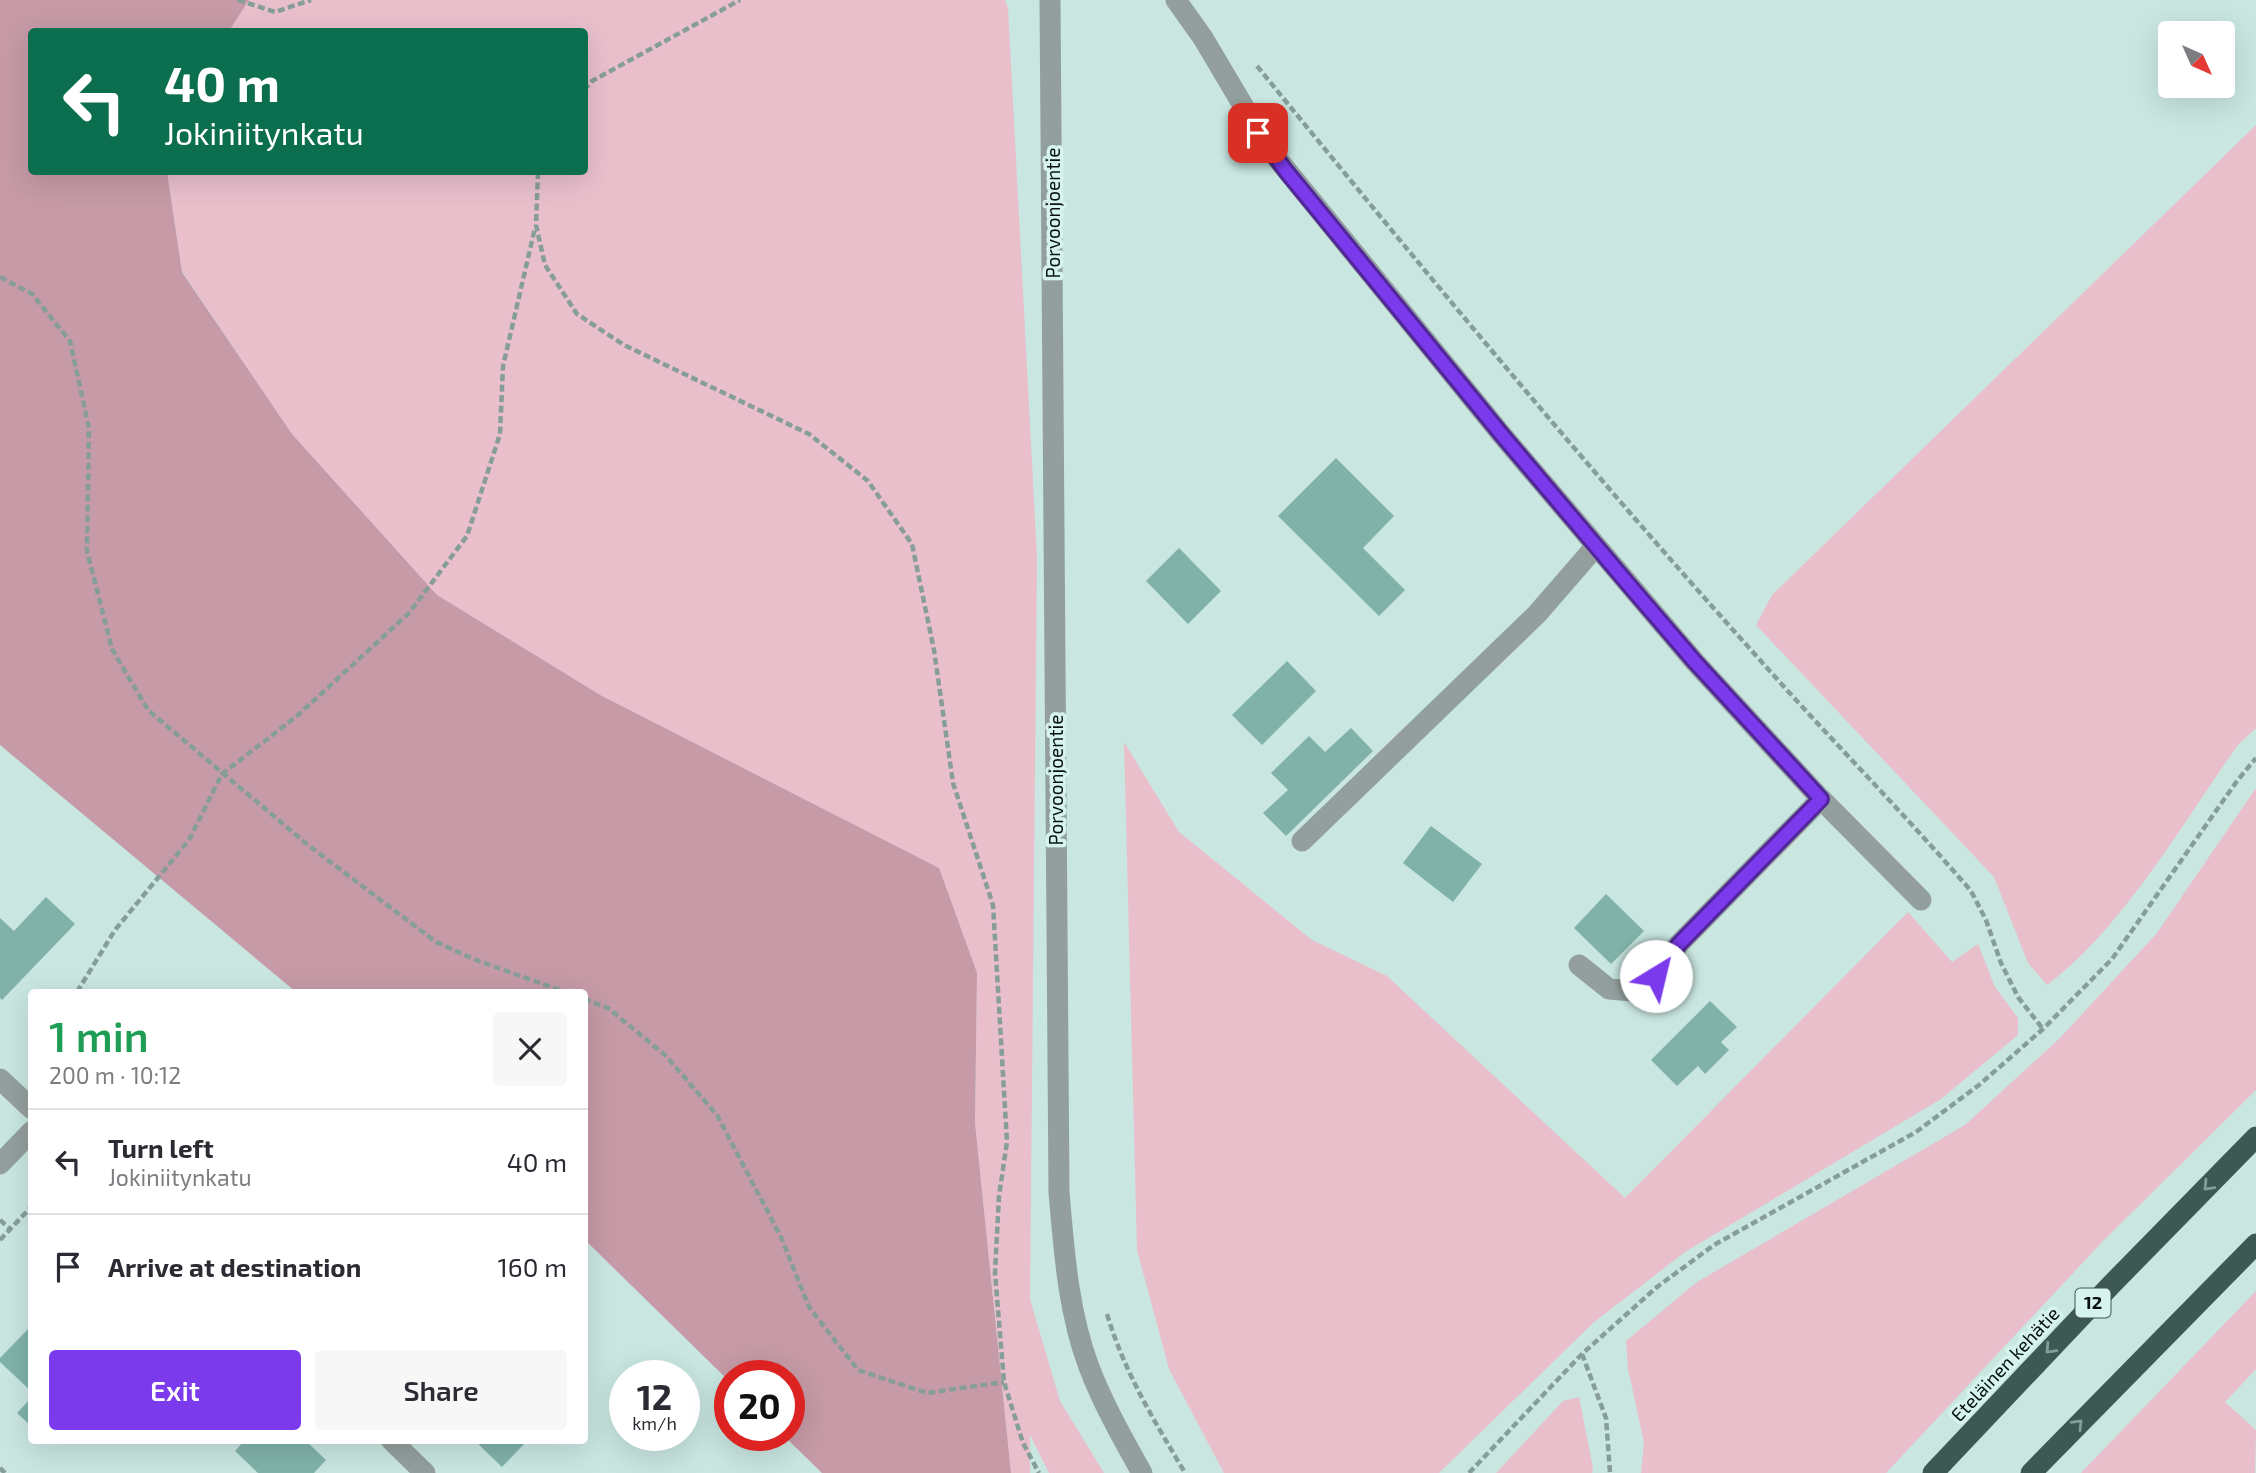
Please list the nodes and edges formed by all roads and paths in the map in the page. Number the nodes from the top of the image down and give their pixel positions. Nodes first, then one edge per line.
1 (238, 0) edge
2 (311, 0) edge
3 (740, 0) edge
4 (1037, 0) edge
5 (1050, 0) edge
6 (1176, 0) edge
7 (1253, 61) dead end
8 (1052, 71) junction
9 (588, 86) edge
10 (538, 175) edge
11 (536, 225) junction
12 (0, 277) edge
13 (1596, 546) junction
14 (2256, 758) edge
15 (222, 774) junction
16 (1821, 799) junction
17 (1302, 841) dead end
18 (1921, 900) dead end
19 (1579, 965) dead end
20 (79, 989) edge
21 (557, 989) edge
22 (588, 1000) edge
23 (2043, 1029) junction
24 (0, 1079) edge
25 (28, 1105) edge
26 (28, 1135) edge
27 (2256, 1137) edge
28 (0, 1164) edge
29 (28, 1210) edge
30 (0, 1220) edge
31 (10, 1229) junction
32 (0, 1240) edge
33 (2256, 1244) edge
34 (1106, 1312) dead end
35 (1583, 1354) junction
36 (1004, 1382) junction
37 (395, 1444) edge
38 (0, 1468) edge
39 (5, 1473) edge
40 (425, 1473) edge
41 (1039, 1473) edge
42 (1142, 1473) edge
43 (1185, 1473) edge
44 (1469, 1473) edge
45 (1610, 1473) edge
46 (1933, 1473) edge
47 (2031, 1473) edge

1 - 2 path
3 - 9 path
4 - 8 street, Porvoonjoentie
5 - 8 street, Porvoonjoentie
6 - 13 street
7 - 23 path
8 - 42 street, Porvoonjoentie
10 - 11 path
11 - 15 path
11 - 36 path
12 - 15 path
13 - 16 street
13 - 17 street
14 - 23 path
15 - 20 path
15 - 21 path
16 - 18 street
16 - 19 street
22 - 36 path
23 - 35 path
24 - 25 street
26 - 28 street
27 -> 46 highway, Eteläinen kehätie / 12
29 - 31 path
30 - 31 path
31 - 32 path
47 -> 33 highway
34 - 43 path
35 - 44 path
35 - 45 path
36 - 41 path
37 - 40 street
38 - 39 path

